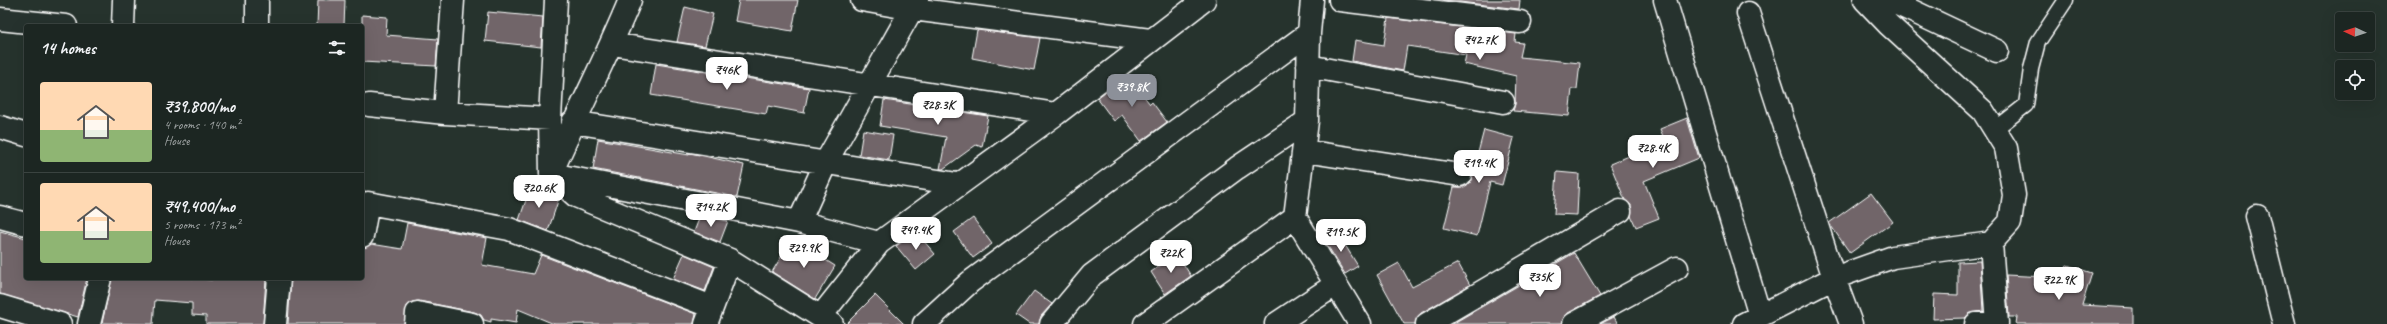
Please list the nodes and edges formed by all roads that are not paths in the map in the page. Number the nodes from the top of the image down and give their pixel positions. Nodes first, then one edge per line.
1 (124, 0) edge
2 (257, 0) edge
3 (453, 0) edge
4 (556, 0) edge
5 (630, 0) edge
6 (862, 0) edge
7 (1204, 0) edge
8 (1312, 0) edge
9 (1340, 0) edge
10 (1665, 0) edge
11 (1865, 0) edge
12 (1889, 0) edge
13 (2066, 0) edge
14 (915, 5) edge
15 (1748, 13) dead end
16 (0, 19) edge
17 (1520, 22) dead end
18 (47, 24) edge
19 (123, 24) edge
20 (257, 24) edge
21 (1309, 33) junction
22 (1150, 40) junction
23 (612, 44) junction
24 (1997, 51) dead end
25 (1308, 66) junction
26 (869, 85) junction
27 (1503, 102) dead end
28 (369, 105) dead end
29 (445, 113) junction
30 (1056, 114) junction
31 (550, 119) junction
32 (1307, 121) junction
33 (573, 122) junction
34 (0, 127) edge
35 (1994, 130) junction
36 (24, 134) edge
37 (1304, 151) junction
38 (826, 162) junction
39 (551, 174) junction
40 (1460, 174) dead end
41 (957, 184) junction
42 (1620, 211) dead end
43 (2257, 216) dead end
44 (1295, 217) junction
45 (0, 218) edge
46 (799, 222) junction
47 (24, 224) edge
48 (364, 225) edge
49 (879, 243) junction
50 (1990, 243) junction
51 (730, 260) junction
52 (1677, 268) dead end
53 (1834, 278) junction
54 (99, 280) edge
55 (279, 280) edge
56 (1335, 285) junction
57 (0, 306) edge
58 (709, 315) edge
59 (827, 320) edge
60 (1752, 320) edge
61 (1990, 323) edge
62 (60, 324) edge
63 (88, 324) edge
64 (275, 324) edge
65 (416, 324) edge
66 (472, 324) edge
67 (924, 324) edge
68 (1051, 324) edge
69 (1145, 324) edge
70 (1276, 324) edge
71 (1360, 324) edge
72 (1427, 324) edge
73 (1574, 324) edge
74 (1851, 324) edge
75 (2284, 324) edge

1 - 19 street
2 - 20 street
3 - 29 street
4 - 31 street
5 - 23 street
6 - 14 street
7 - 22 street
8 - 21 street
9 - 17 street
10 - 60 street
11 - 35 street
12 - 24 street
13 - 35 lane
14 - 22 street
14 - 26 street
15 - 53 street
16 - 18 street
21 - 25 street
21 - 67 street
22 - 30 street
23 - 26 street
23 - 33 street
25 - 27 street
25 - 32 street
26 - 30 street
26 - 38 street
28 - 29 street
29 - 31 street
30 - 41 street
31 - 39 street
32 - 37 street
32 - 68 street
33 - 38 street
33 - 39 street
34 - 36 street
35 - 50 street
37 - 40 street
37 - 44 street
38 - 41 street
38 - 46 street
39 - 46 street
39 - 51 street
41 - 49 street
42 - 72 street
43 - 75 street
44 - 56 street
44 - 69 street
45 - 47 street
46 - 49 street
48 - 58 street
49 - 59 street
50 - 53 street
50 - 61 street
51 - 58 street
51 - 59 street
52 - 73 street
53 - 60 street
53 - 74 street
54 - 63 street
55 - 64 street
56 - 70 street
56 - 71 street
57 - 62 street
65 - 66 street

